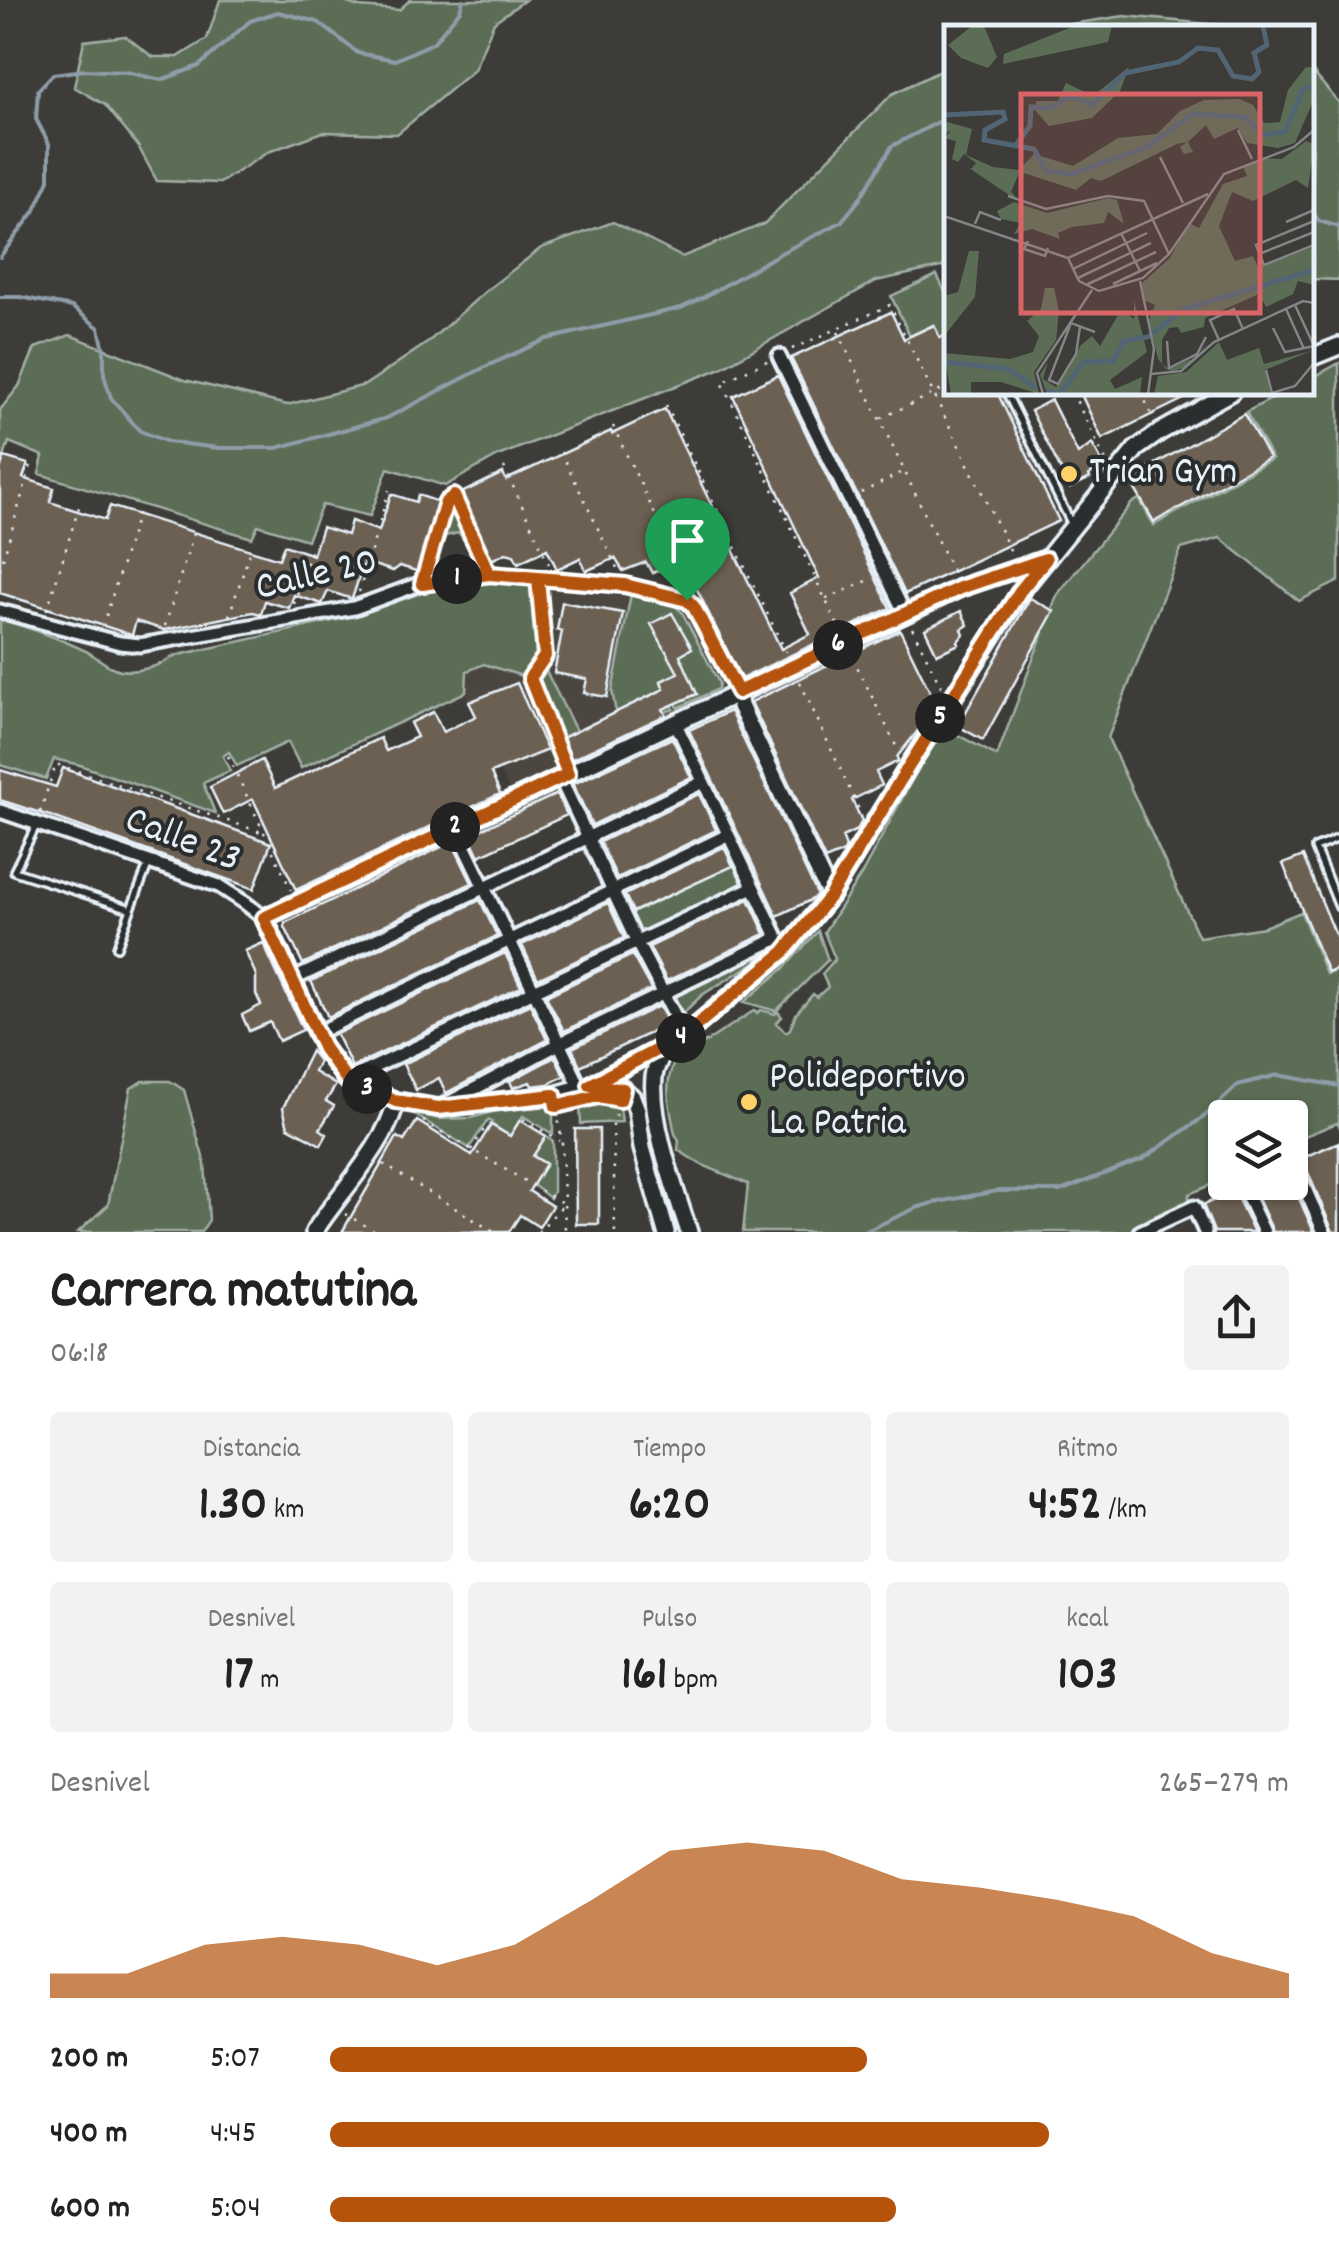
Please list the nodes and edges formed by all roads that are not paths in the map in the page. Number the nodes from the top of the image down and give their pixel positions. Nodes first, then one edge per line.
1 (1339, 346) edge
2 (778, 356) road end
3 (1314, 356) edge
4 (1007, 395) edge
5 (1226, 395) edge
6 (1072, 526) junction
7 (1046, 559) junction
8 (1002, 572) junction
9 (1020, 591) junction
10 (0, 611) edge
11 (905, 614) junction
12 (738, 692) junction
13 (675, 722) junction
14 (564, 776) junction
15 (703, 782) junction
16 (0, 811) edge
17 (37, 824) junction
18 (456, 827) junction
19 (728, 835) junction
20 (587, 836) junction
21 (1339, 838) edge
22 (149, 862) junction
23 (753, 887) junction
24 (485, 888) junction
25 (613, 892) junction
26 (830, 896) junction
27 (1337, 898) edge
28 (1339, 907) edge
29 (131, 909) junction
30 (264, 918) junction
31 (510, 940) junction
32 (637, 943) junction
33 (781, 945) junction
34 (117, 947) dead end
35 (292, 980) junction
36 (534, 992) junction
37 (662, 994) junction
38 (317, 1033) junction
39 (685, 1035) junction
40 (560, 1044) junction
41 (667, 1046) junction
42 (347, 1080) junction
43 (586, 1087) junction
44 (396, 1101) junction
45 (438, 1108) junction
46 (1308, 1195) edge
47 (1249, 1200) edge
48 (314, 1232) edge
49 (666, 1232) edge
50 (689, 1232) edge
51 (1140, 1232) edge
52 (1204, 1232) edge
53 (1264, 1232) edge
54 (1324, 1232) edge

1 - 3 main road
2 - 11 street
4 - 6 lane
5 - 6 main road
6 - 7 main road
7 - 8 main road
7 - 9 main road
8 - 9 main road
8 - 11 main road
9 - 26 main road
10 - 12 street, Calle 20
11 - 12 main road
12 - 13 main road
12 - 26 main road
13 - 14 main road
13 - 15 street
14 - 18 main road
14 - 20 street
15 - 19 street
15 - 20 street
16 - 17 street, Calle 23
17 - 22 street, Calle 23
17 - 29 lane
18 - 24 street
18 - 30 main road
19 - 23 street
19 - 25 street
20 - 24 street
20 - 25 street
21 - 27 lane
22 - 29 lane
22 - 30 street, Calle 23
23 - 32 street
23 - 33 street
24 - 31 street
24 - 35 street
25 - 31 street
25 - 32 street
26 - 33 main road
27 - 28 lane
29 - 34 lane
30 - 35 main road, Calle 23
31 - 36 street
31 - 38 street
32 - 36 street
32 - 37 street
33 - 37 street
33 - 39 main road
35 - 38 main road, Calle 23
36 - 40 street
36 - 42 street
37 - 39 street
37 - 40 street
38 - 42 main road, Calle 23
39 - 41 main road
40 - 43 street
40 - 45 street
41 - 43 main road
41 - 50 main road
42 - 44 main road
43 - 45 main road
43 - 49 main road
44 - 45 main road
44 - 48 main road
46 - 54 street
47 - 53 street
51 - 52 street

